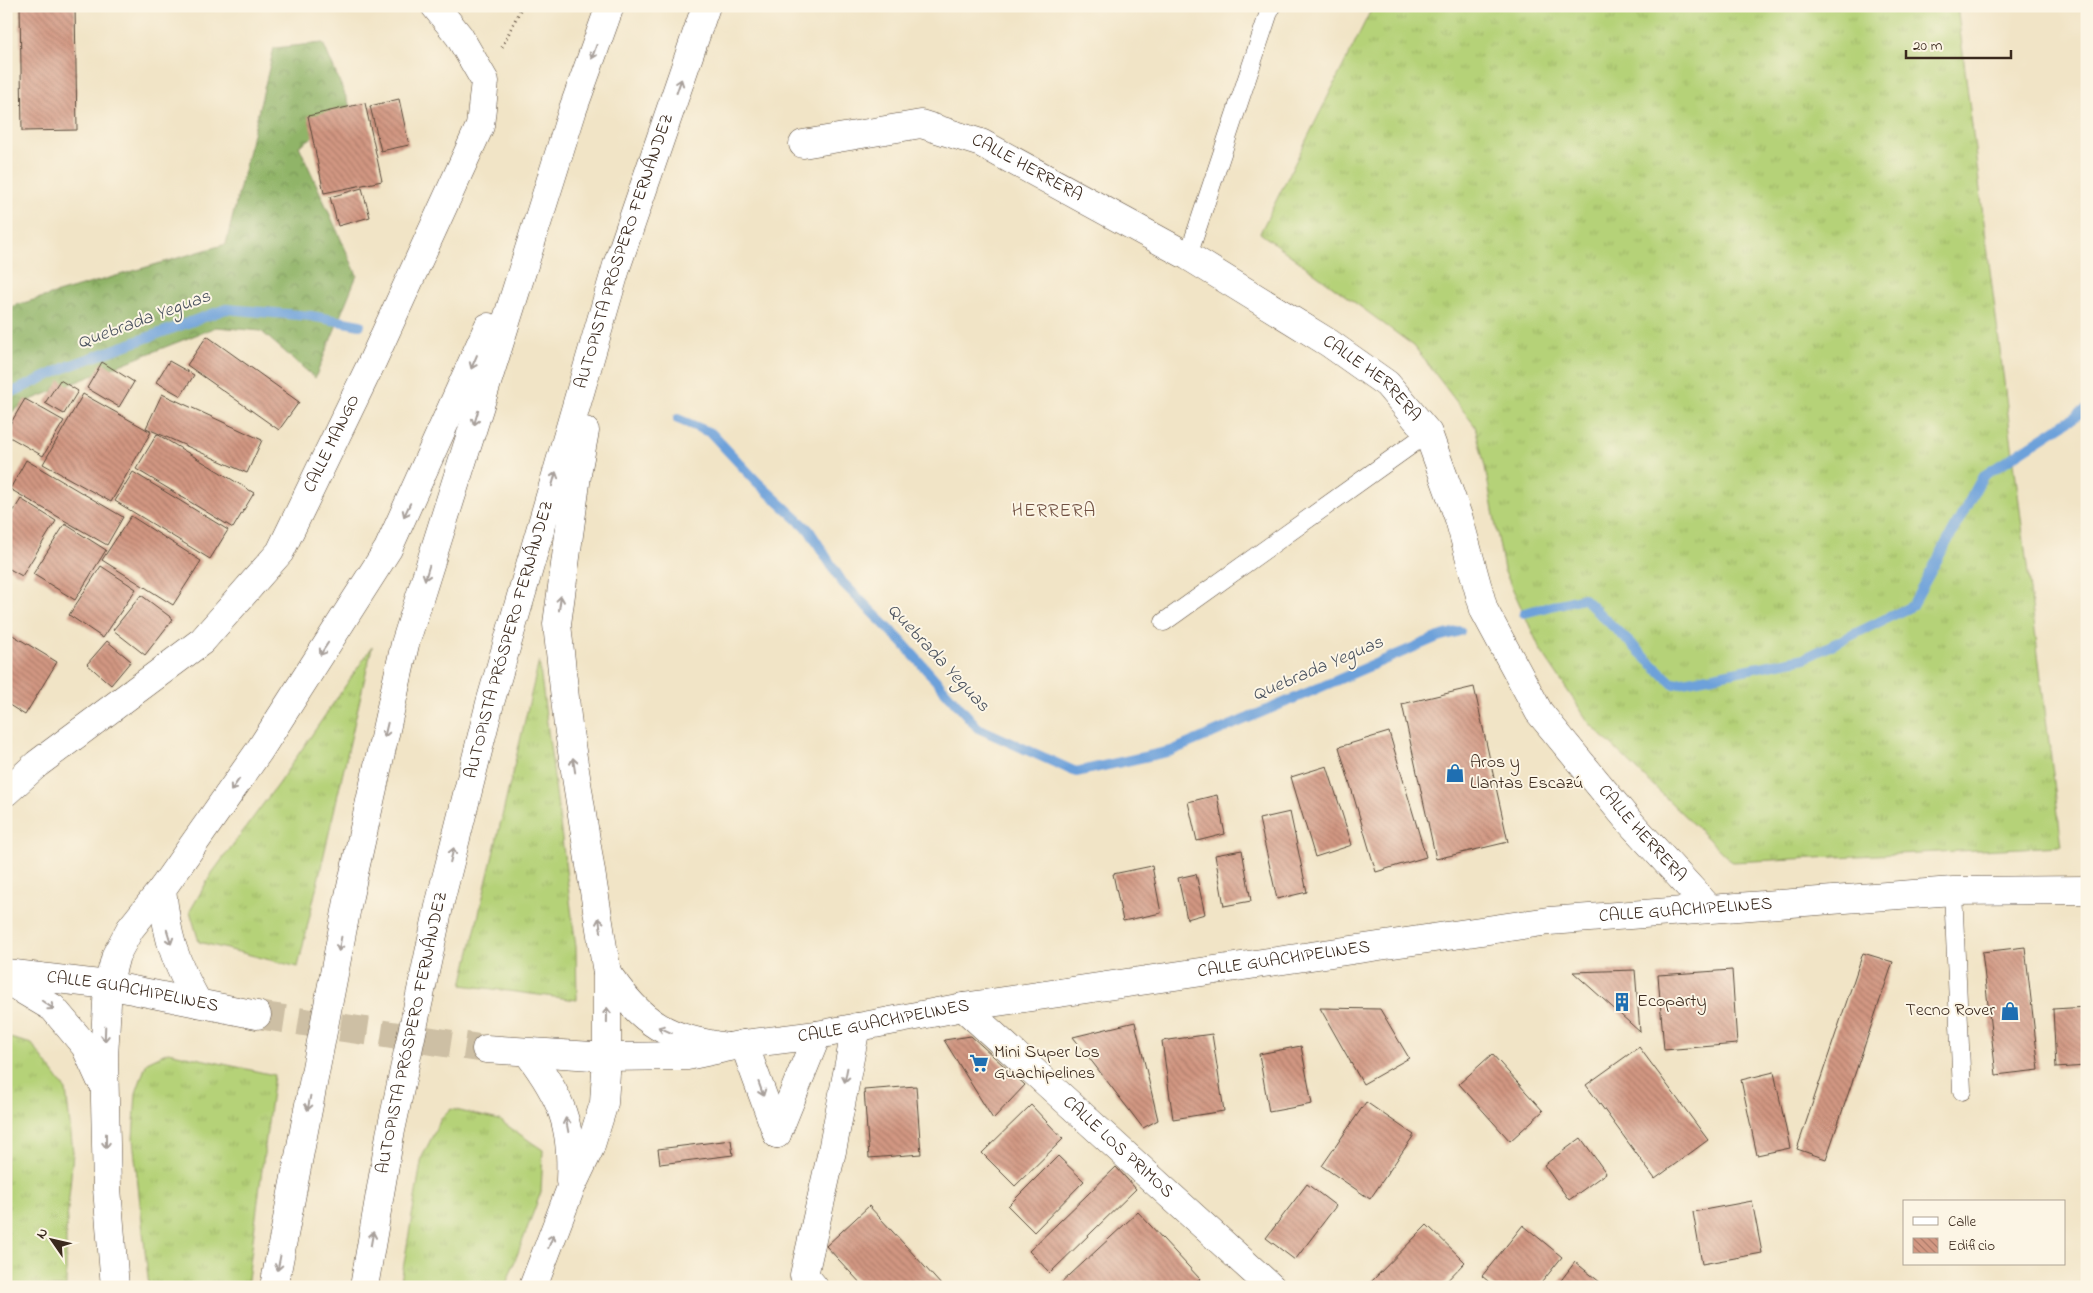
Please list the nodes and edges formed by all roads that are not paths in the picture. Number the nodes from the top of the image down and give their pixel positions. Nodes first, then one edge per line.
1 (436, 6) edge
2 (610, 6) edge
3 (706, 6) edge
4 (1270, 6) edge
5 (803, 144) dead end
6 (548, 188) junction
7 (1188, 256) junction
8 (617, 265) junction
9 (1428, 433) junction
10 (1164, 622) dead end
11 (6, 792) edge
12 (162, 889) junction
13 (2087, 890) edge
14 (1953, 892) junction
15 (1708, 907) junction
16 (6, 973) edge
17 (607, 973) junction
18 (6, 980) edge
19 (108, 985) junction
20 (198, 1003) junction
21 (963, 1007) junction
22 (257, 1015) tunnel mouth
23 (856, 1027) junction
24 (817, 1035) junction
25 (736, 1046) junction
26 (486, 1049) tunnel mouth
27 (528, 1053) junction
28 (607, 1057) junction
29 (1962, 1091) dead end
30 (106, 1092) junction
31 (570, 1190) junction
32 (115, 1287) edge
33 (274, 1287) edge
34 (364, 1287) edge
35 (533, 1287) edge
36 (814, 1287) edge
37 (1271, 1287) edge

1 - 11 main road, CALLE MANGO
2 -> 6 main road
8 -> 3 main road, AUTOPISTA PRÓSPERO FERNÁNDEZ
4 - 7 lane
5 - 7 main road, CALLE HERRERA
6 -> 12 main road
6 -> 33 main road
7 - 9 main road, CALLE HERRERA
17 -> 8 main road
34 -> 8 main road, AUTOPISTA PRÓSPERO FERNÁNDEZ
9 - 10 lane
9 - 15 main road, CALLE HERRERA
12 - 19 main road
12 -> 20 main road
13 - 14 main road, CALLE GUACHIPELINES
14 - 15 main road, CALLE GUACHIPELINES
14 - 29 lane
15 - 21 main road, CALLE GUACHIPELINES
16 - 19 main road, CALLE GUACHIPELINES
25 -> 17 main road
28 -> 17 main road
18 -> 30 main road
19 - 20 main road, CALLE GUACHIPELINES
19 -> 30 main road
20 - 22 main road, CALLE GUACHIPELINES
21 - 23 main road, CALLE GUACHIPELINES
21 - 37 main road, CALLE LOS PRIMOS
23 - 24 main road, CALLE GUACHIPELINES
23 -> 36 main road
24 - 25 main road, CALLE GUACHIPELINES
25 -> 24 main road
25 - 28 main road, CALLE GUACHIPELINES
26 - 27 main road, CALLE GUACHIPELINES
27 - 28 main road, CALLE GUACHIPELINES
31 -> 27 main road
28 - 31 main road
30 -> 32 main road
35 -> 31 main road

